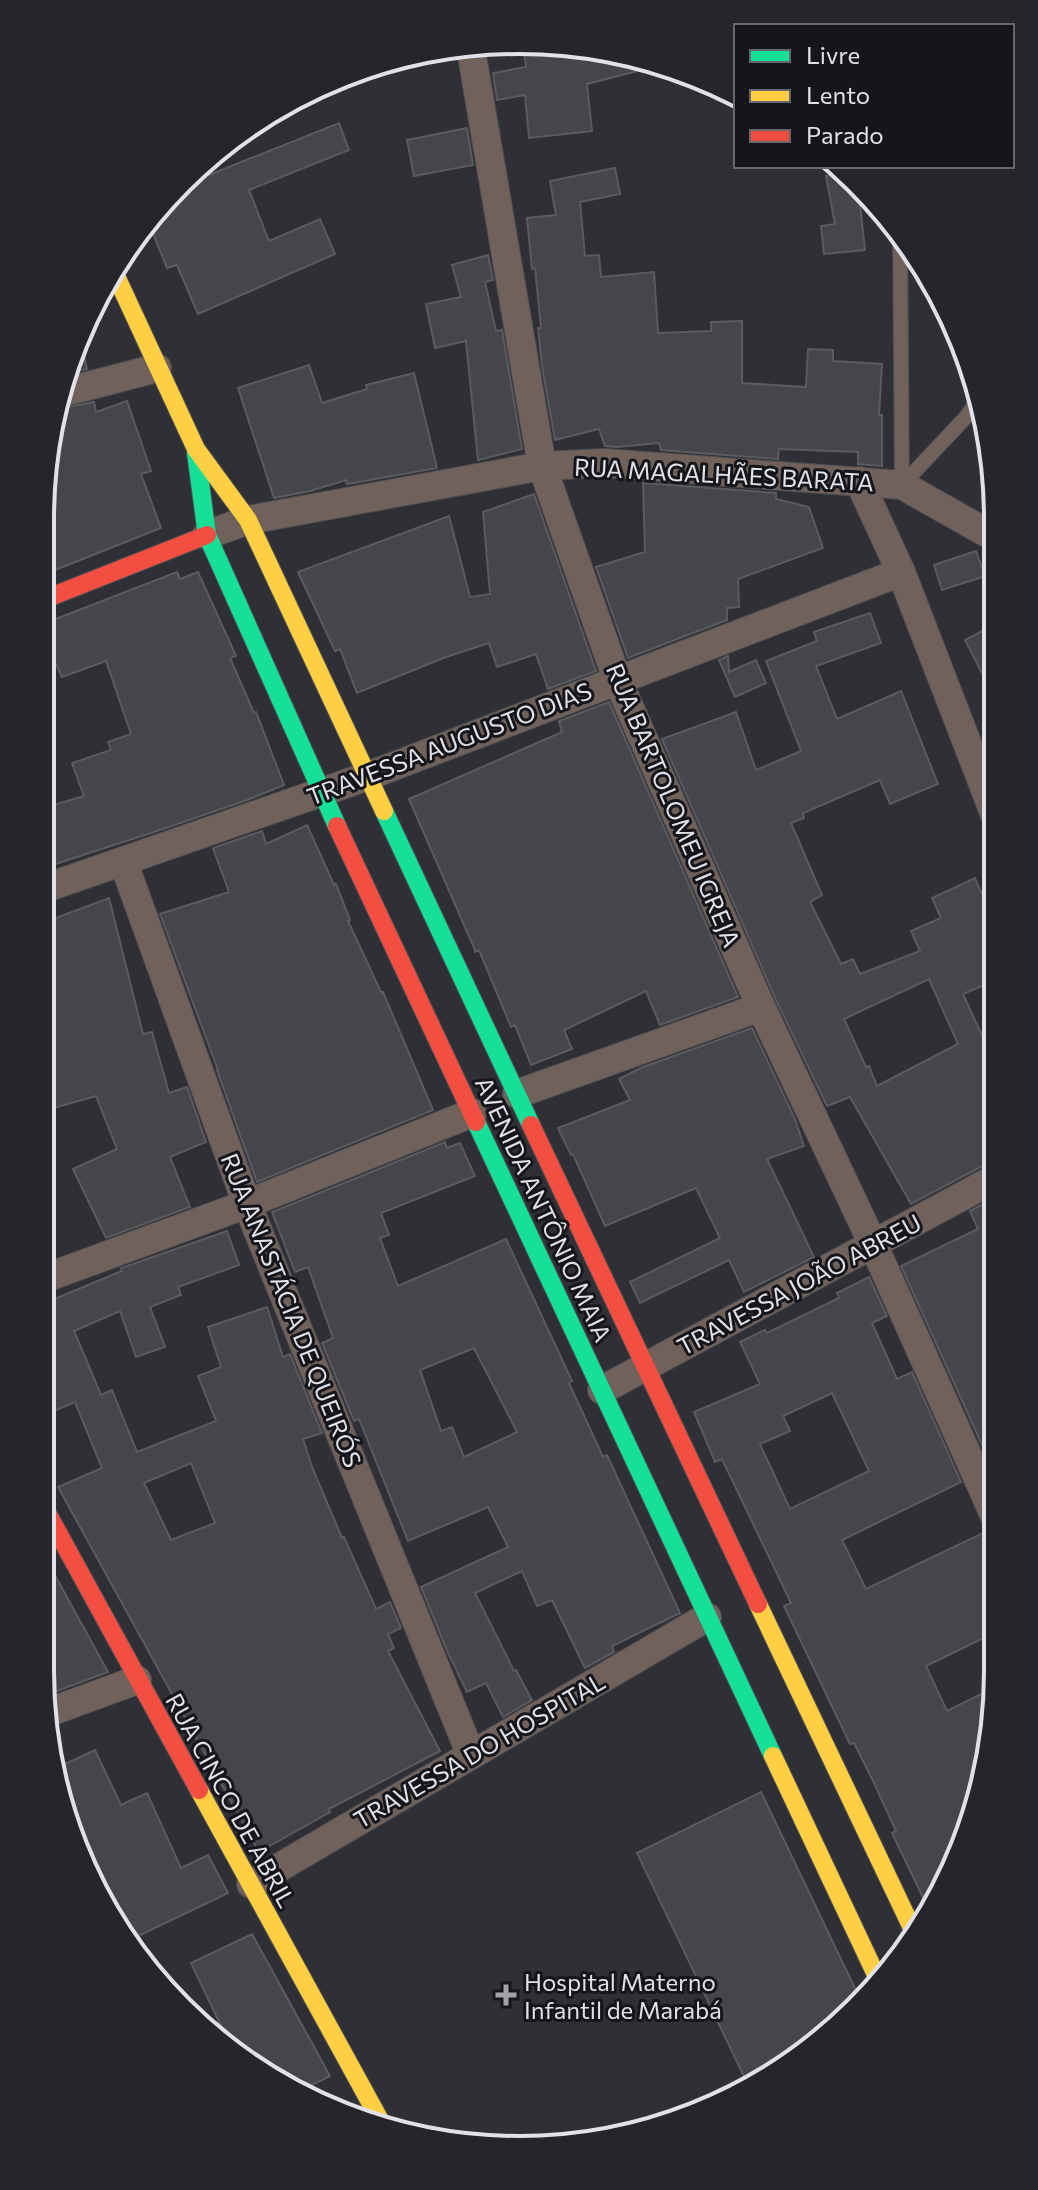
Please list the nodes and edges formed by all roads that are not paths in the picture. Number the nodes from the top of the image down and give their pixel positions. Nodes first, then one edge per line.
1 (472, 57) edge
2 (900, 253) edge
3 (119, 282) edge
4 (157, 368) junction
5 (73, 390) edge
6 (971, 410) edge
7 (196, 449) junction
8 (542, 466) junction
9 (859, 481) junction
10 (902, 485) junction
11 (248, 520) junction
12 (984, 531) edge
13 (207, 535) junction
14 (901, 572) junction
15 (54, 595) edge
16 (617, 679) junction
17 (368, 776) junction
18 (984, 787) edge
19 (321, 792) junction
20 (123, 861) junction
21 (54, 885) edge
22 (761, 1007) junction
23 (517, 1094) junction
24 (472, 1113) junction
25 (984, 1184) edge
26 (247, 1204) junction
27 (873, 1244) junction
28 (54, 1275) edge
29 (645, 1368) junction
30 (602, 1390) junction
31 (984, 1492) edge
32 (54, 1526) edge
33 (707, 1617) junction
34 (137, 1680) junction
35 (56, 1710) edge
36 (471, 1755) junction
37 (251, 1884) junction
38 (910, 1923) edge
39 (874, 1971) edge
40 (376, 2113) edge

1 - 8 street, RUA BARTOLOMEU IGREJA
2 - 10 lane
3 - 4 main road, AVENIDA ANTÔNIO MAIA
4 - 5 street
4 - 7 main road, AVENIDA ANTÔNIO MAIA
6 - 10 lane
7 - 11 main road, AVENIDA ANTÔNIO MAIA
7 - 13 main road, AVENIDA ANTÔNIO MAIA
8 - 9 street, RUA MAGALHÃES BARATA
8 - 11 street, RUA MAGALHÃES BARATA
8 - 16 street, RUA BARTOLOMEU IGREJA
9 - 10 street, RUA MAGALHÃES BARATA
9 - 14 street
10 - 12 street, RUA MAGALHÃES BARATA
11 - 13 street, RUA MAGALHÃES BARATA
11 - 17 main road, AVENIDA ANTÔNIO MAIA
13 - 15 main road
13 - 19 main road, AVENIDA ANTÔNIO MAIA
14 - 16 street, TRAVESSA AUGUSTO DIAS
14 - 18 street
16 - 17 street, TRAVESSA AUGUSTO DIAS
16 - 22 street, RUA BARTOLOMEU IGREJA
17 - 19 street, TRAVESSA AUGUSTO DIAS
17 - 23 main road, AVENIDA ANTÔNIO MAIA
19 - 20 street, TRAVESSA AUGUSTO DIAS
19 - 24 main road, AVENIDA ANTÔNIO MAIA
20 - 21 street, TRAVESSA AUGUSTO DIAS
20 - 26 street, RUA ANASTÁCIA DE QUEIRÓS
22 - 23 street
22 - 27 street, RUA BARTOLOMEU IGREJA
23 - 29 main road, AVENIDA ANTÔNIO MAIA
24 - 26 street
24 - 30 main road, AVENIDA ANTÔNIO MAIA
25 - 27 street, TRAVESSA JOÃO ABREU
26 - 28 street
26 - 36 street, RUA ANASTÁCIA DE QUEIRÓS
27 - 29 street, TRAVESSA JOÃO ABREU
27 - 31 street, RUA BARTOLOMEU IGREJA
29 - 30 street, TRAVESSA JOÃO ABREU
29 - 38 main road, AVENIDA ANTÔNIO MAIA
30 - 33 main road, AVENIDA ANTÔNIO MAIA
32 - 34 main road, RUA CINCO DE ABRIL
33 - 36 street, TRAVESSA DO HOSPITAL
33 - 39 main road, AVENIDA ANTÔNIO MAIA
34 - 35 street
34 - 37 main road, RUA CINCO DE ABRIL
36 - 37 street, TRAVESSA DO HOSPITAL
37 - 40 main road, RUA CINCO DE ABRIL

